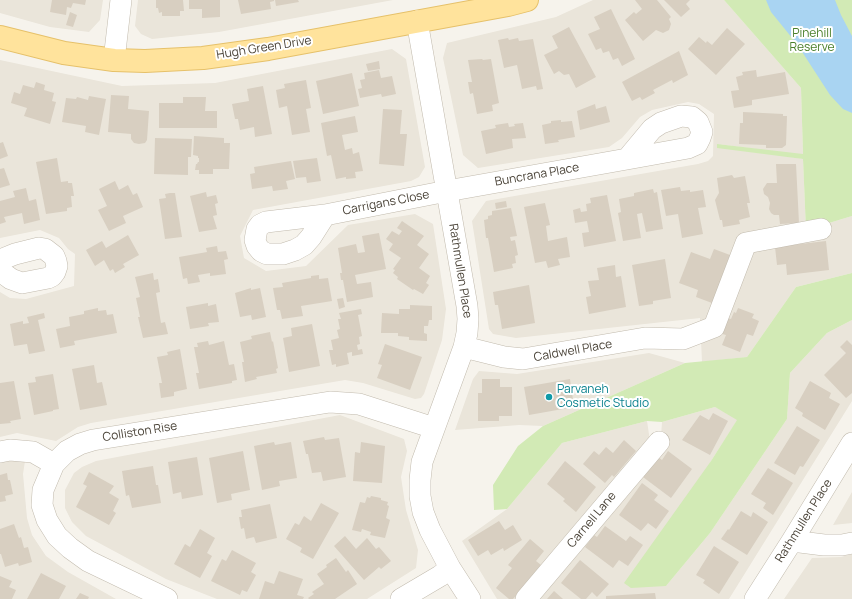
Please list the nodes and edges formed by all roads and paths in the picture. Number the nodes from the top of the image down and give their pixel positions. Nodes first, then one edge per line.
1 (121, 0) edge
2 (527, 0) edge
3 (417, 21) junction
4 (0, 37) edge
5 (114, 60) junction
6 (627, 159) dead end
7 (447, 191) junction
8 (325, 215) dead end
9 (821, 230) dead end
10 (0, 260) edge
11 (0, 271) edge
12 (464, 347) junction
13 (434, 428) junction
14 (659, 442) dead end
15 (852, 443) edge
16 (0, 452) edge
17 (54, 464) junction
18 (792, 541) junction
19 (852, 543) edge
20 (450, 568) junction
21 (167, 599) edge
22 (401, 599) edge
23 (470, 599) edge
24 (526, 599) edge
25 (755, 599) edge

1 - 5 street
2 - 3 main road, Hugh Green Drive
3 - 5 main road, Hugh Green Drive
3 - 7 street, Rathmullen Place
4 - 5 main road, Hugh Green Drive
6 - 7 street, Buncrana Place
7 - 8 street, Carrigans Close
7 - 12 street, Rathmullen Place
9 - 12 street, Caldwell Place
10 - 11 street
12 - 13 street, Rathmullen Place
13 - 17 street, Colliston Rise
13 - 20 street, Rathmullen Place
14 - 24 street, Carnell Lane
15 - 18 street, Rathmullen Place
16 - 17 street
17 - 21 street, Colliston Rise
18 - 19 street
18 - 25 street, Rathmullen Place
20 - 22 street
20 - 23 street, Rathmullen Place

